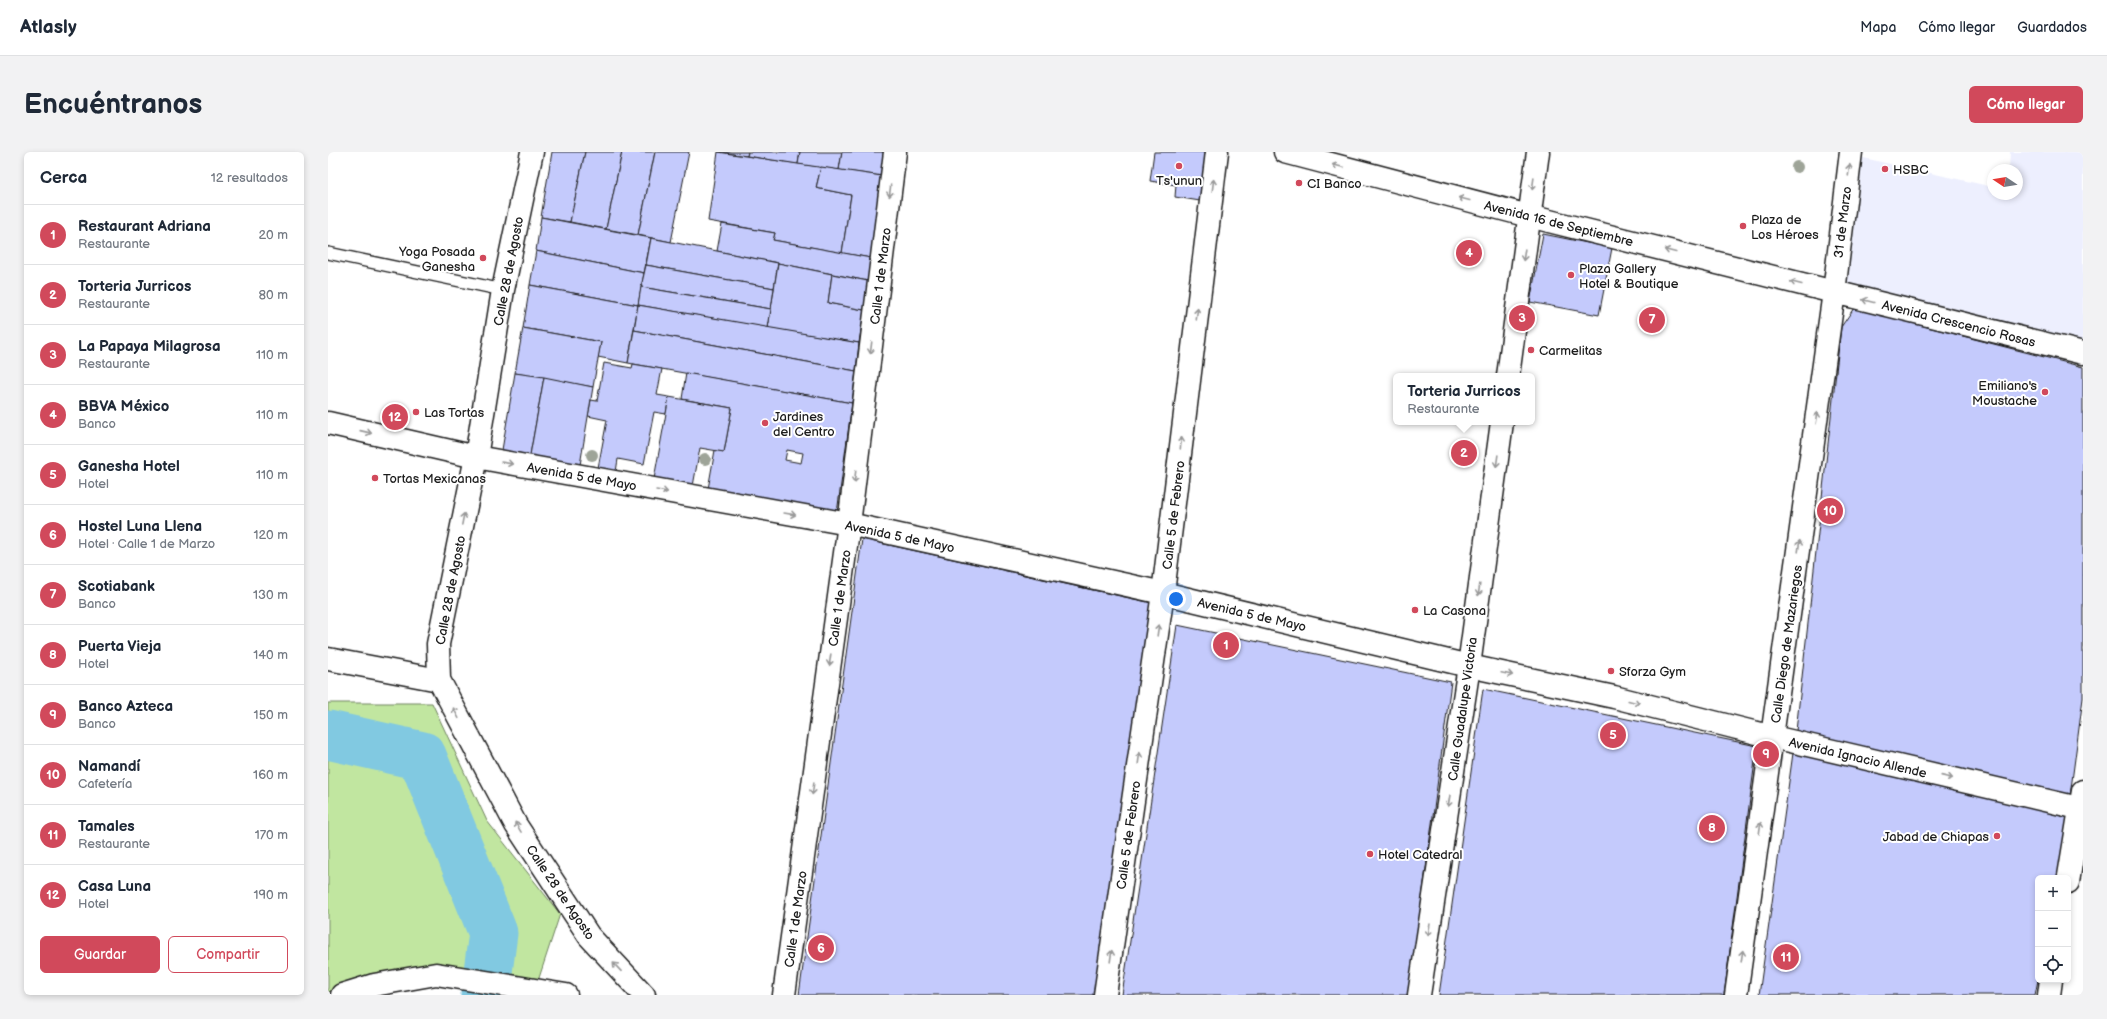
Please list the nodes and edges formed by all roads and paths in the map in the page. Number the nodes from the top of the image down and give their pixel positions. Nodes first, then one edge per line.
1 (532, 152) edge
2 (895, 152) edge
3 (1217, 152) edge
4 (1285, 152) edge
5 (1538, 152) edge
6 (1851, 152) edge
7 (1529, 216) junction
8 (328, 253) edge
9 (502, 290) junction
10 (1834, 292) junction
11 (2083, 353) edge
12 (1508, 373) edge
13 (328, 423) edge
14 (1502, 425) edge
15 (476, 458) junction
16 (849, 524) junction
17 (1163, 593) junction
18 (328, 659) edge
19 (1469, 666) junction
20 (439, 680) junction
21 (1773, 737) junction
22 (2082, 803) edge
23 (2069, 875) edge
24 (2051, 983) edge
25 (342, 995) edge
26 (566, 995) edge
27 (644, 995) edge
28 (784, 995) edge
29 (1105, 995) edge
30 (1419, 995) edge
31 (1736, 995) edge
32 (2049, 995) edge

1 - 9 street, Calle 28 de Agosto
2 -> 16 street, Calle 1 de Marzo
17 -> 3 street, Calle 5 de Febrero
7 -> 4 street, Avenida 16 de Septiembre
5 -> 7 street
10 -> 6 street, 31 de Marzo
10 -> 7 street, Avenida 16 de Septiembre
7 -> 12 street
8 - 9 lane
9 - 15 street, Calle 28 de Agosto
11 -> 10 street, Avenida Crescencio Rosas
21 -> 10 street, Calle Diego de Mazariegos
13 -> 15 street, Avenida 5 de Mayo
14 -> 19 street, Calle Guadalupe Victoria
15 -> 16 street, Avenida 5 de Mayo
20 -> 15 street, Calle 28 de Agosto
16 - 17 street, Avenida 5 de Mayo
16 -> 28 street, Calle 1 de Marzo
17 - 19 street, Avenida 5 de Mayo
29 -> 17 street, Calle 5 de Febrero
18 - 20 street
19 -> 21 street, Avenida Ignacio Allende
19 -> 30 street, Calle Guadalupe Victoria
27 -> 20 street, Calle 28 de Agosto
21 -> 22 street, Avenida Ignacio Allende
31 -> 21 street, Calle Diego de Mazariegos
22 - 23 street
24 - 32 street
25 - 26 street

